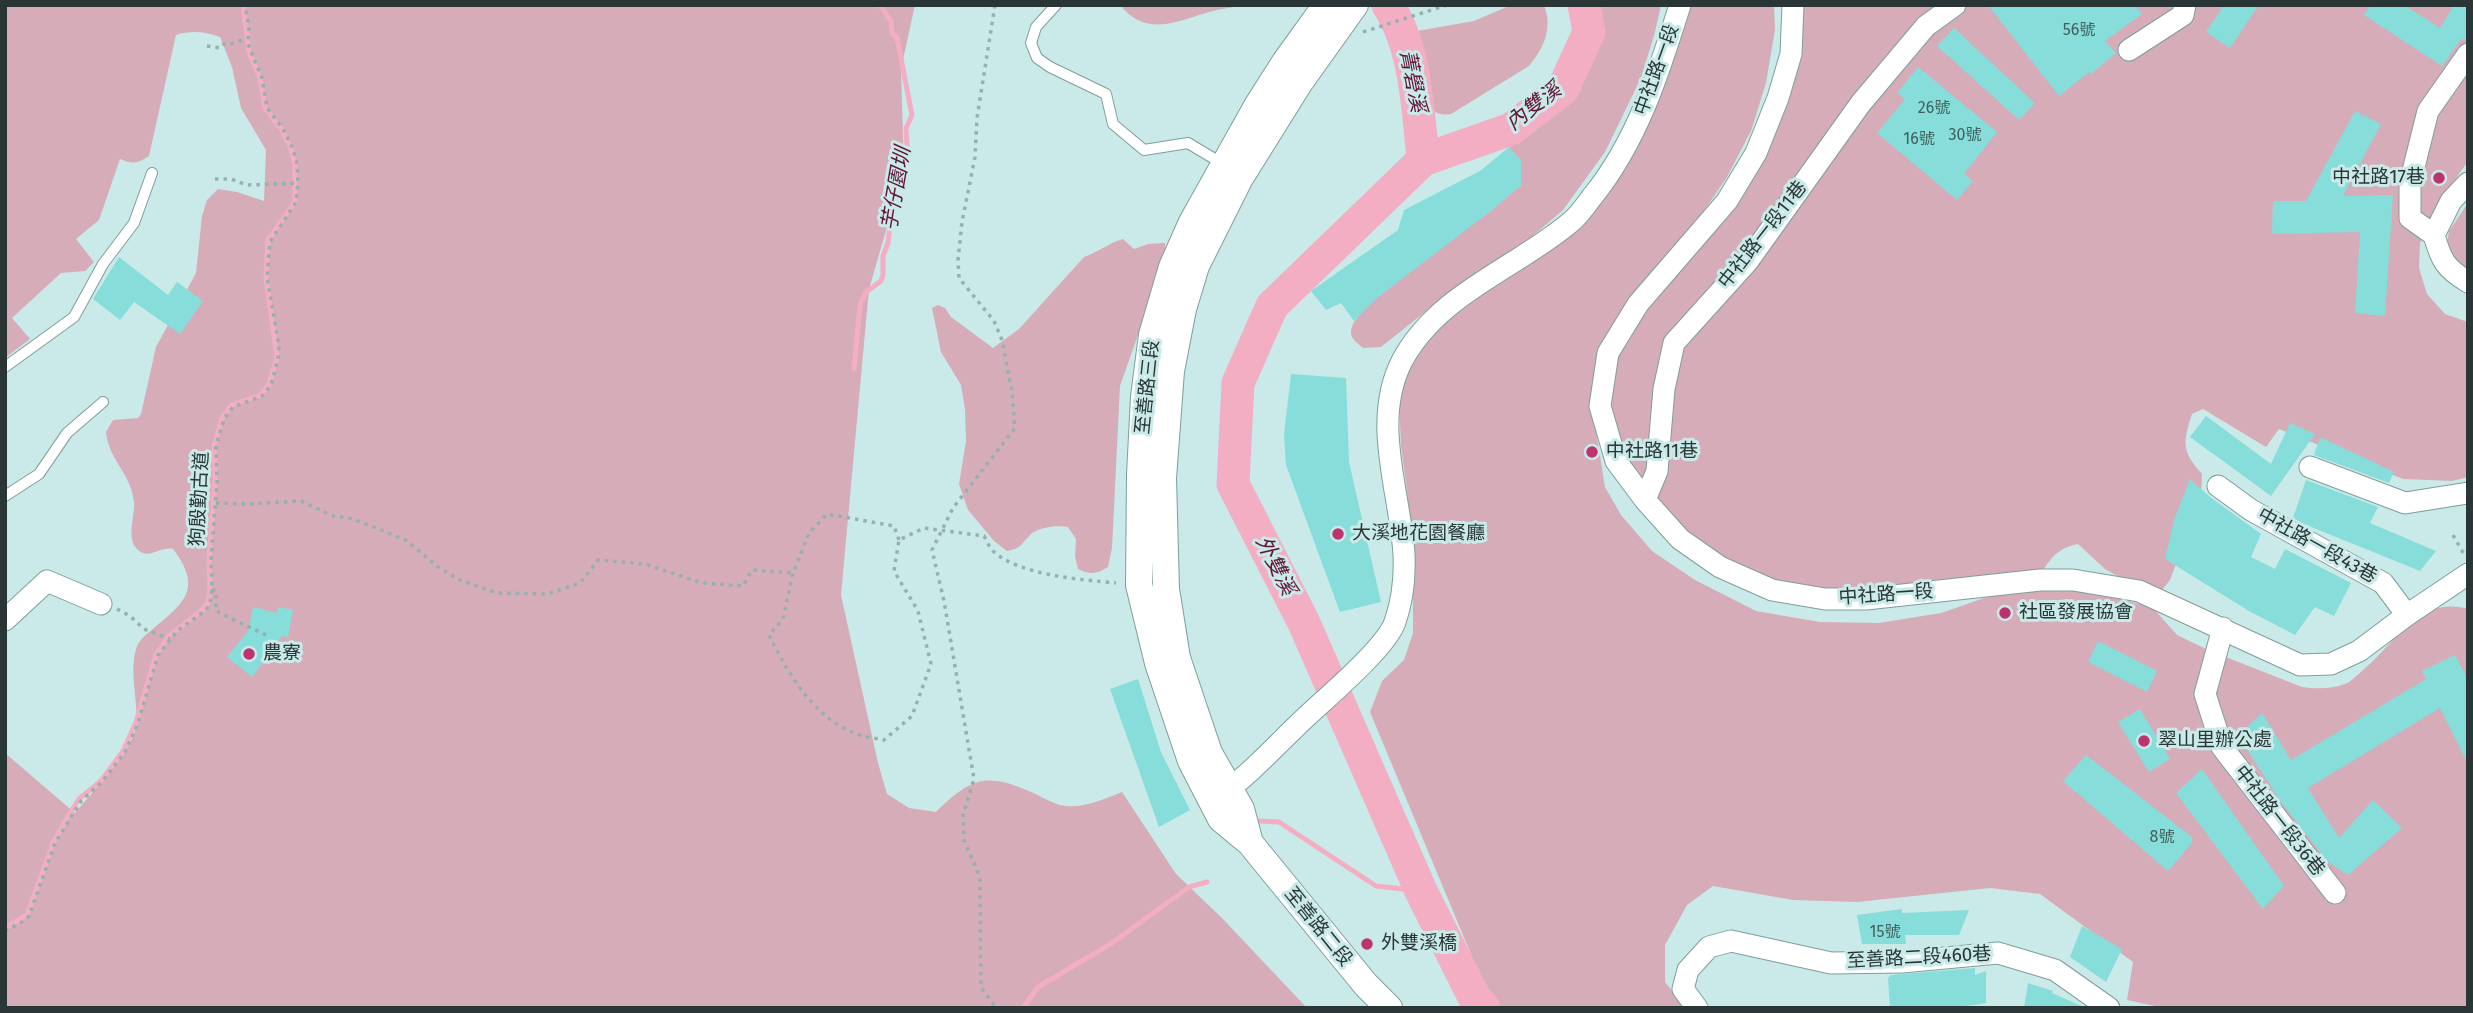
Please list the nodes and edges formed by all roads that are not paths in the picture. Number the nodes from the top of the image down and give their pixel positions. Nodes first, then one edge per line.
1 (1056, 5) edge
2 (1355, 5) edge
3 (1679, 5) edge
4 (1793, 5) edge
5 (1955, 5) edge
6 (2185, 5) edge
7 (1324, 7) edge
8 (1928, 16) edge
9 (2129, 50) dead end
10 (2468, 54) edge
11 (1223, 164) junction
12 (152, 173) dead end
13 (2468, 183) edge
14 (2434, 234) junction
15 (2468, 282) edge
16 (5, 367) edge
17 (103, 402) dead end
18 (2310, 467) dead end
19 (2218, 486) dead end
20 (2468, 493) edge
21 (5, 496) edge
22 (1644, 500) junction
23 (2468, 574) edge
24 (102, 604) road end
25 (2407, 615) junction
26 (5, 620) edge
27 (2223, 628) junction
28 (1229, 788) junction
29 (2335, 893) dead end
30 (1389, 1008) edge
31 (1697, 1008) edge
32 (2109, 1008) edge

1 - 11 lane
2 - 28 street, 至善路三段
3 - 28 street, 中社路一段
4 - 22 street, 中社路一段
5 - 8 street, 中社路一段11巷
6 - 9 street
7 - 11 street, 至善路三段
8 - 22 street, 中社路一段11巷
10 - 14 street
11 - 28 street, 至善路三段
12 - 16 lane
13 - 14 street
14 - 15 street
17 - 21 lane
18 - 20 street
19 - 25 street, 中社路一段43巷
22 - 27 street, 中社路一段
23 - 25 street, 中社路一段
24 - 26 street
25 - 27 street, 中社路一段
27 - 29 street, 中社路一段36巷
28 - 30 street, 至善路二段
31 - 32 street, 至善路二段460巷

